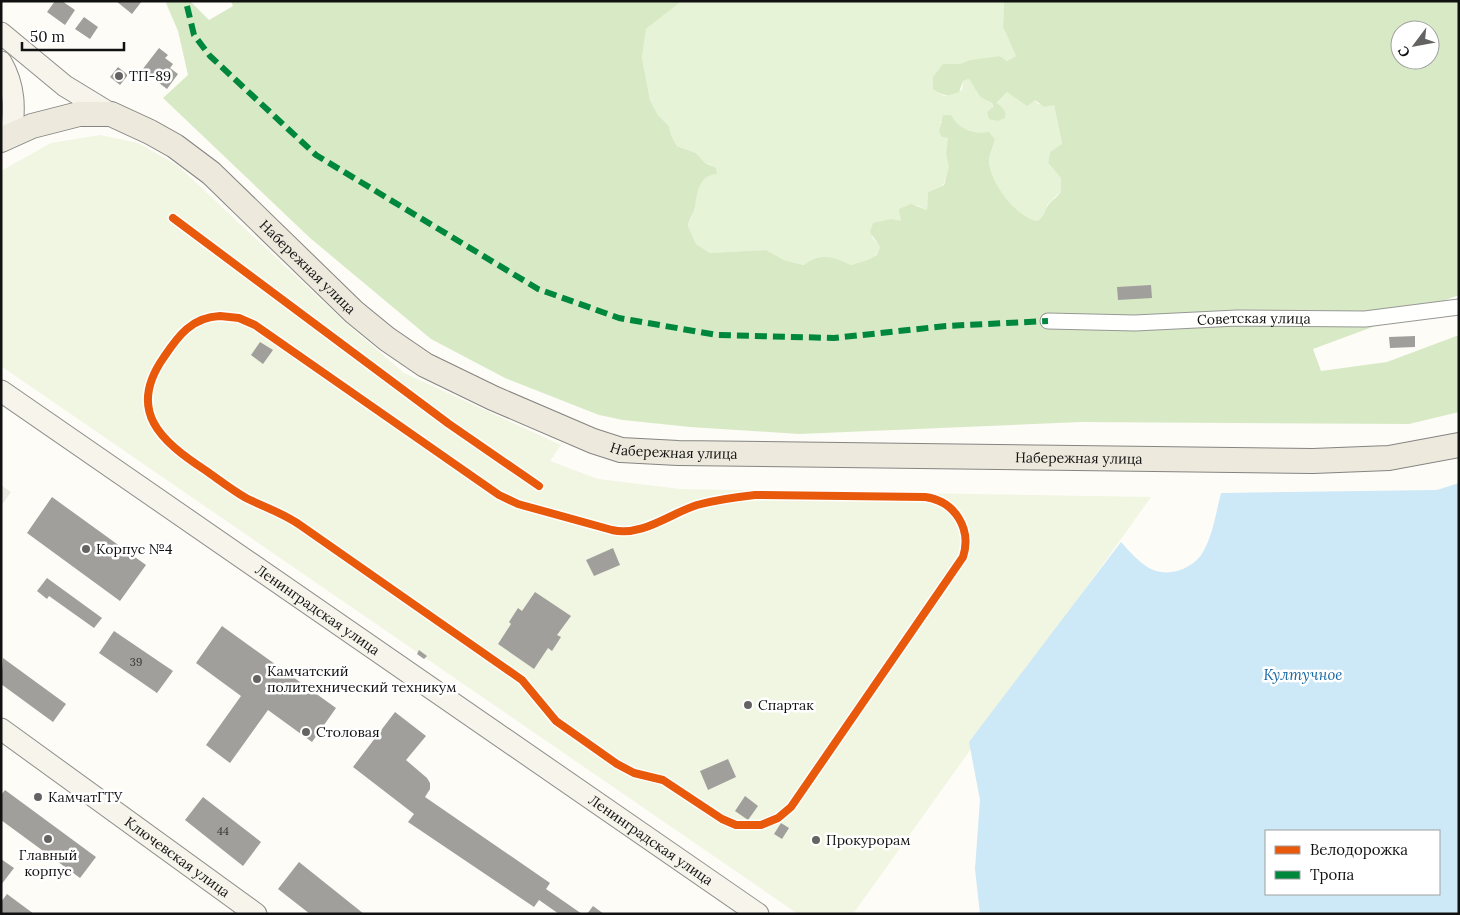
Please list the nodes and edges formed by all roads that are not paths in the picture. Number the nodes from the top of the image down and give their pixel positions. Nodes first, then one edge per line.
1 (1, 33) edge
2 (1, 62) edge
3 (111, 114) junction
4 (6, 138) edge
5 (1459, 307) edge
6 (1048, 321) dead end
7 (1, 391) edge
8 (1459, 445) edge
9 (1, 729) edge
10 (256, 914) edge
11 (758, 914) edge

1 - 3 main road
2 - 4 main road
3 - 4 main road, Набережная улица
3 - 8 main road, Набережная улица
5 - 6 street, Советская улица
7 - 11 main road, Ленинградская улица
9 - 10 main road, Ключевская улица

